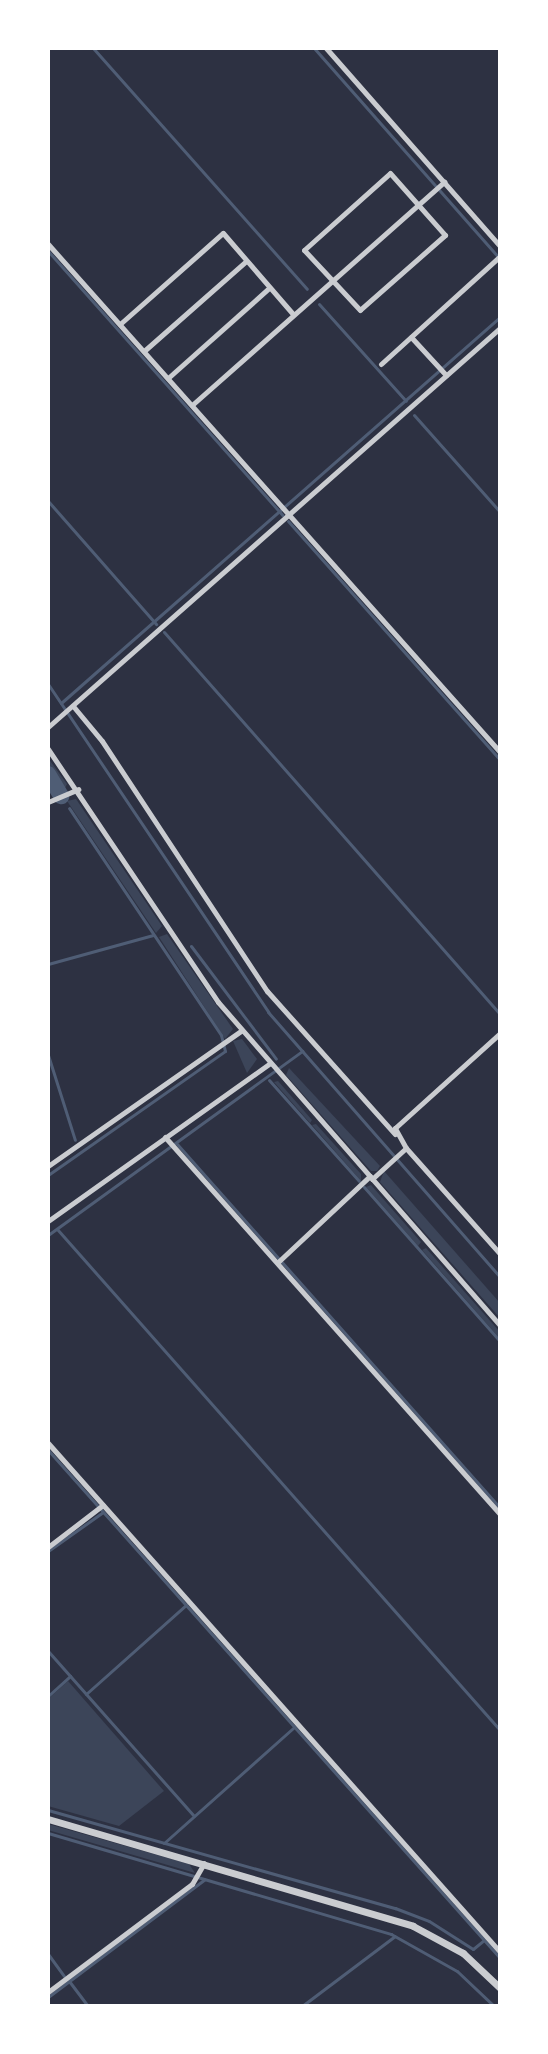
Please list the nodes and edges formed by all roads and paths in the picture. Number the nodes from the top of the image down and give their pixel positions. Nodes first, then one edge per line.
1 (326, 48) edge
2 (444, 182) junction
3 (418, 204) junction
4 (48, 244) edge
5 (500, 246) edge
6 (498, 258) edge
7 (246, 261) junction
8 (331, 280) junction
9 (269, 288) junction
10 (293, 314) junction
11 (120, 324) junction
12 (500, 328) edge
13 (411, 337) junction
14 (144, 351) junction
15 (381, 364) dead end
16 (444, 374) junction
17 (168, 378) junction
18 (192, 405) junction
19 (287, 513) junction
20 (69, 710) junction
21 (48, 727) edge
22 (48, 749) edge
23 (500, 752) edge
24 (78, 789) junction
25 (48, 802) edge
26 (241, 1031) junction
27 (500, 1033) edge
28 (269, 1064) junction
29 (395, 1134) junction
30 (165, 1137) junction
31 (406, 1148) junction
32 (48, 1167) edge
33 (371, 1178) junction
34 (48, 1221) edge
35 (500, 1254) edge
36 (279, 1260) junction
37 (500, 1325) edge
38 (48, 1443) edge
39 (101, 1507) junction
40 (500, 1514) edge
41 (48, 1547) edge
42 (48, 1819) edge
43 (204, 1863) junction
44 (500, 1952) edge
45 (500, 1988) edge
46 (48, 1992) edge

1 - 2 street
2 - 3 street
2 - 5 street
3 - 8 street
3 - 8 street
3 - 8 street
4 - 11 street
6 - 13 street
7 - 9 street
7 - 11 street
7 - 14 street
8 - 10 street
9 - 10 street
9 - 17 street
10 - 18 street
11 - 14 street
12 - 16 street
13 - 15 street
13 - 16 street
14 - 17 street
16 - 19 street
17 - 18 street
18 - 19 street
19 - 20 street
19 - 23 street
20 - 21 street
20 - 29 street
22 - 24 street
24 - 25 street
24 - 26 street
26 - 28 street
26 - 32 street
27 - 29 street
28 - 30 street
28 - 33 street
29 - 31 street
30 - 34 street
30 - 36 street
31 - 33 street
31 - 35 street
33 - 36 street
33 - 37 street
36 - 40 street
38 - 39 street
39 - 41 street
39 - 44 street
42 - 43 street
43 - 45 street
43 - 46 street

